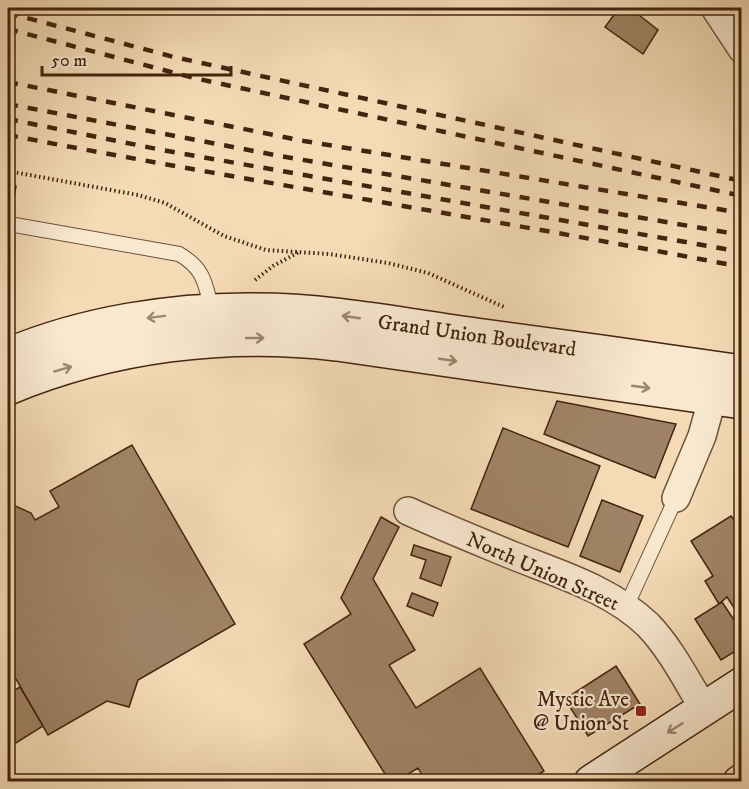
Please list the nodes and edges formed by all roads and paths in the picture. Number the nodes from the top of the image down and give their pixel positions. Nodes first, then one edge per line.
1 (715, 8) edge
2 (741, 49) edge
3 (8, 171) edge
4 (9, 224) dead end
5 (300, 252) junction
6 (254, 281) dead end
7 (502, 307) dead end
8 (214, 325) junction
9 (127, 337) junction
10 (8, 355) edge
11 (729, 385) edge
12 (8, 388) edge
13 (676, 498) joint
14 (408, 511) dead end
15 (626, 607) junction
16 (741, 684) edge
17 (705, 709) junction
18 (591, 782) edge

1 - 2 street
3 - 5 path
4 - 8 lane
5 - 6 path
5 - 7 path
8 - 9 street, Grand Union Boulevard
8 - 11 street, Grand Union Boulevard
9 - 10 street, Grand Union Boulevard
12 -> 9 street, Grand Union Boulevard
11 - 13 street
13 - 15 lane
14 - 15 street, North Union Street
15 - 17 street, North Union Street
16 - 17 street
17 -> 18 street

